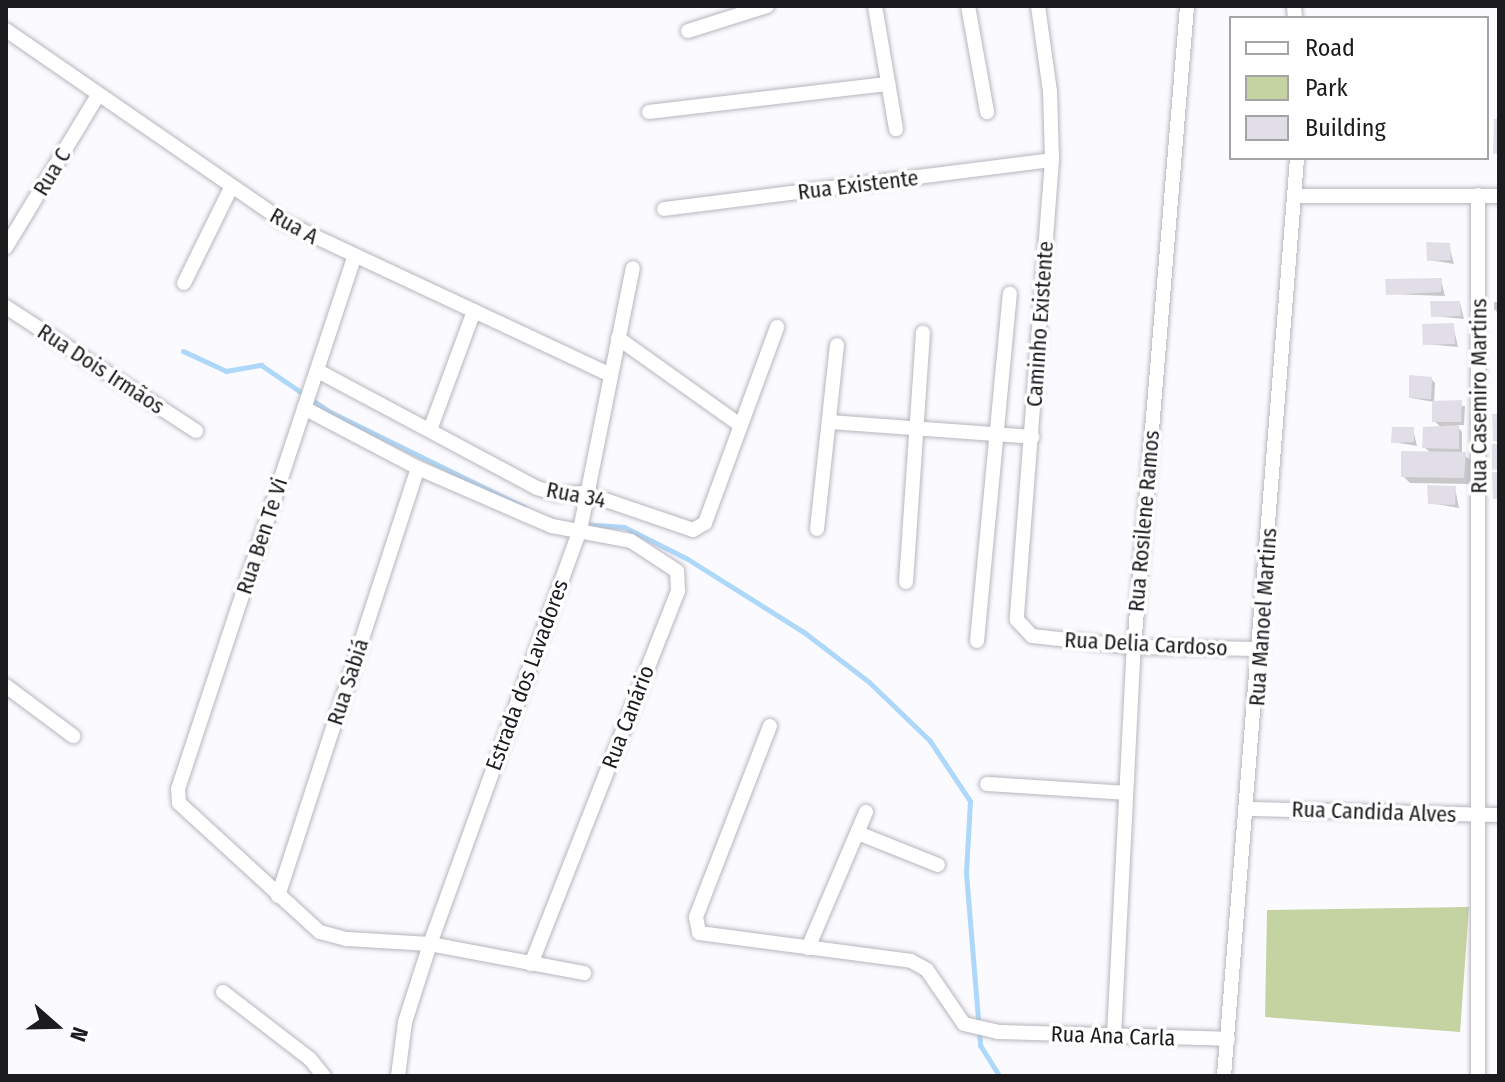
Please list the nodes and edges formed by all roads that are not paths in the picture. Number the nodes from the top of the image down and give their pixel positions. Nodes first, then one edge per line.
1 (767, 6) edge
2 (875, 6) edge
3 (968, 6) edge
4 (1038, 6) edge
5 (1187, 6) edge
6 (6, 30) edge
7 (688, 31) dead end
8 (888, 84) junction
9 (97, 97) junction
10 (649, 112) dead end
11 (987, 112) dead end
12 (896, 129) dead end
13 (1052, 160) junction
14 (1297, 160) edge
15 (231, 188) junction
16 (1478, 195) junction
17 (1296, 196) junction
18 (1499, 196) edge
19 (664, 209) dead end
20 (6, 247) edge
21 (354, 258) junction
22 (633, 268) dead end
23 (184, 283) dead end
24 (1010, 294) dead end
25 (6, 307) edge
26 (474, 311) junction
27 (777, 327) dead end
28 (923, 333) dead end
29 (618, 338) junction
30 (837, 345) dead end
31 (610, 375) junction
32 (316, 376) junction
33 (306, 405) junction
34 (830, 422) junction
35 (740, 425) junction
36 (916, 429) junction
37 (430, 430) junction
38 (196, 431) dead end
39 (995, 434) junction
40 (1032, 437) junction
41 (418, 468) junction
42 (584, 499) junction
43 (580, 527) junction
44 (817, 529) dead end
45 (906, 582) dead end
46 (1032, 636) joint
47 (977, 641) dead end
48 (1134, 647) junction
49 (1261, 649) junction
50 (6, 686) edge
51 (770, 726) dead end
52 (73, 736) dead end
53 (987, 784) dead end
54 (1125, 793) junction
55 (1249, 809) junction
56 (866, 812) dead end
57 (1480, 815) junction
58 (1499, 815) edge
59 (858, 833) junction
60 (938, 865) dead end
61 (278, 896) junction
62 (430, 944) junction
63 (808, 948) junction
64 (531, 964) junction
65 (584, 973) dead end
66 (223, 992) dead end
67 (1114, 1036) junction
68 (1228, 1039) junction
69 (324, 1076) edge
70 (398, 1076) edge
71 (1224, 1076) edge
72 (1478, 1076) edge

1 - 7 street
2 - 8 street
3 - 11 street
4 - 13 street, Caminho Existente
5 - 48 street, Rua Rosilene Ramos
6 - 9 street, Rua A
8 - 10 street
8 - 12 street
9 - 15 street, Rua A
9 - 20 street, Rua C
13 - 19 street, Rua Existente
13 - 40 street, Caminho Existente
14 - 17 street, Rua Manoel Martins
15 - 21 street, Rua A
15 - 23 street
16 - 17 street
16 - 18 street
16 - 57 street, Rua Casemiro Martins
17 - 49 street, Rua Manoel Martins
21 - 26 street, Rua A
21 - 32 street, Rua Ben Te Vi
22 - 29 street, Estrada dos Lavadores
24 - 39 street
25 - 38 street, Rua Dois Irmãos
26 - 31 street, Rua A
26 - 37 street
27 - 35 street, Rua 34
28 - 36 street
29 - 31 street, Estrada dos Lavadores
29 - 35 street
30 - 34 street
31 - 42 street, Estrada dos Lavadores
32 - 33 street, Rua Ben Te Vi
32 - 37 street, Rua 34
33 - 41 street
33 - 61 street, Rua Ben Te Vi
34 - 36 street
34 - 44 street
35 - 42 street, Rua 34
36 - 39 street
36 - 45 street
37 - 42 street, Rua 34
39 - 40 street
39 - 47 street
40 - 46 street, Caminho Existente
41 - 43 street, Rua Canário
41 - 61 street, Rua Sabiá
42 - 43 street, Estrada dos Lavadores
43 - 62 street, Estrada dos Lavadores
43 - 64 street, Rua Canário
46 - 48 street, Rua Delia Cardoso
48 - 49 street, Rua Delia Cardoso
48 - 54 street, Rua Rosilene Ramos
49 - 55 street, Rua Manoel Martins
50 - 52 street
51 - 63 street, Rua Ana Carla
53 - 54 street
54 - 67 street, Rua Rosilene Ramos
55 - 57 street, Rua Candida Alves
55 - 68 street, Rua Manoel Martins
56 - 59 street
57 - 58 street, Rua Candida Alves
57 - 72 street, Rua Casemiro Martins
59 - 60 street
59 - 63 street
61 - 62 street
62 - 64 street
62 - 70 street, Estrada dos Lavadores
63 - 67 street, Rua Ana Carla
64 - 65 street
66 - 69 street
67 - 68 street, Rua Ana Carla
68 - 71 street, Rua Manoel Martins

